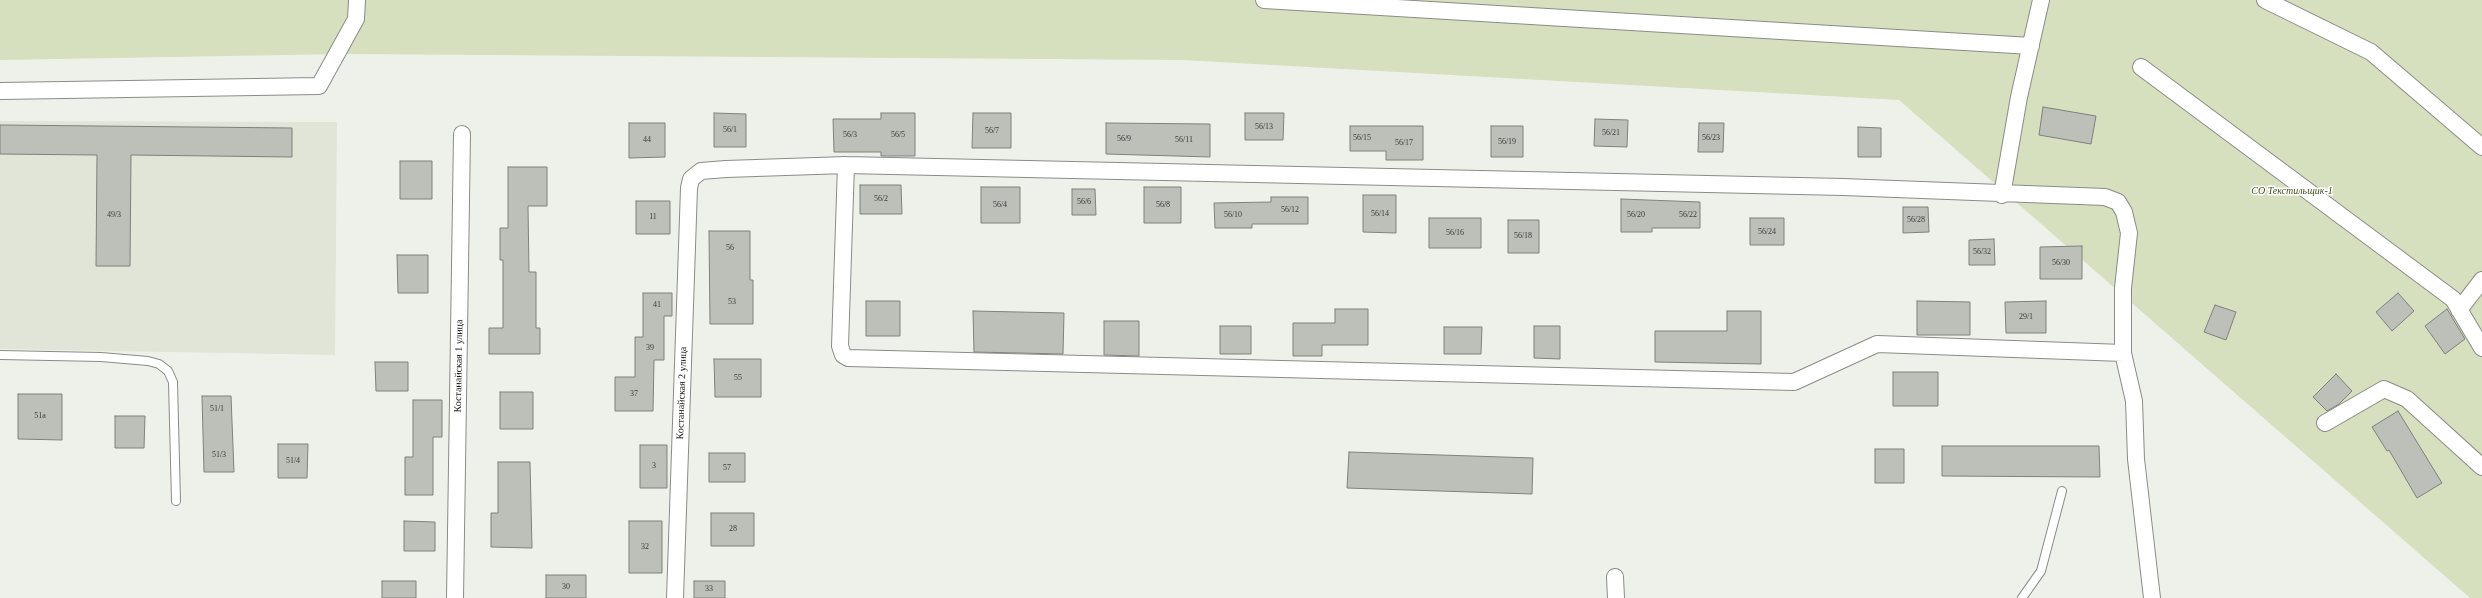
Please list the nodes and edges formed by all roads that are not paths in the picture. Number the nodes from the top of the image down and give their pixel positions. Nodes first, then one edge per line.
1 (357, 0) edge
2 (1264, 0) edge
3 (2041, 0) edge
4 (2265, 0) edge
5 (2031, 46) junction
6 (2141, 67) dead end
7 (0, 92) edge
8 (462, 134) dead end
9 (2482, 147) edge
10 (846, 165) junction
11 (2002, 195) junction
12 (2482, 280) edge
13 (2459, 310) junction
14 (2482, 348) edge
15 (2123, 353) junction
16 (0, 355) edge
17 (2325, 423) dead end
18 (2482, 467) edge
19 (2062, 491) dead end
20 (176, 501) dead end
21 (1616, 577) dead end
22 (455, 598) edge
23 (675, 598) edge
24 (1616, 598) edge
25 (2022, 598) edge
26 (2152, 598) edge

1 - 7 street
2 - 5 street
3 - 5 street
4 - 9 street
5 - 11 street
6 - 13 street
8 - 22 street, Костанайская 1 улица
10 - 11 street
10 - 15 street
10 - 23 street, Костанайская 2 улица
11 - 15 street
12 - 13 street
13 - 14 street
15 - 26 street
16 - 20 lane
17 - 18 street
19 - 25 lane
21 - 24 street

